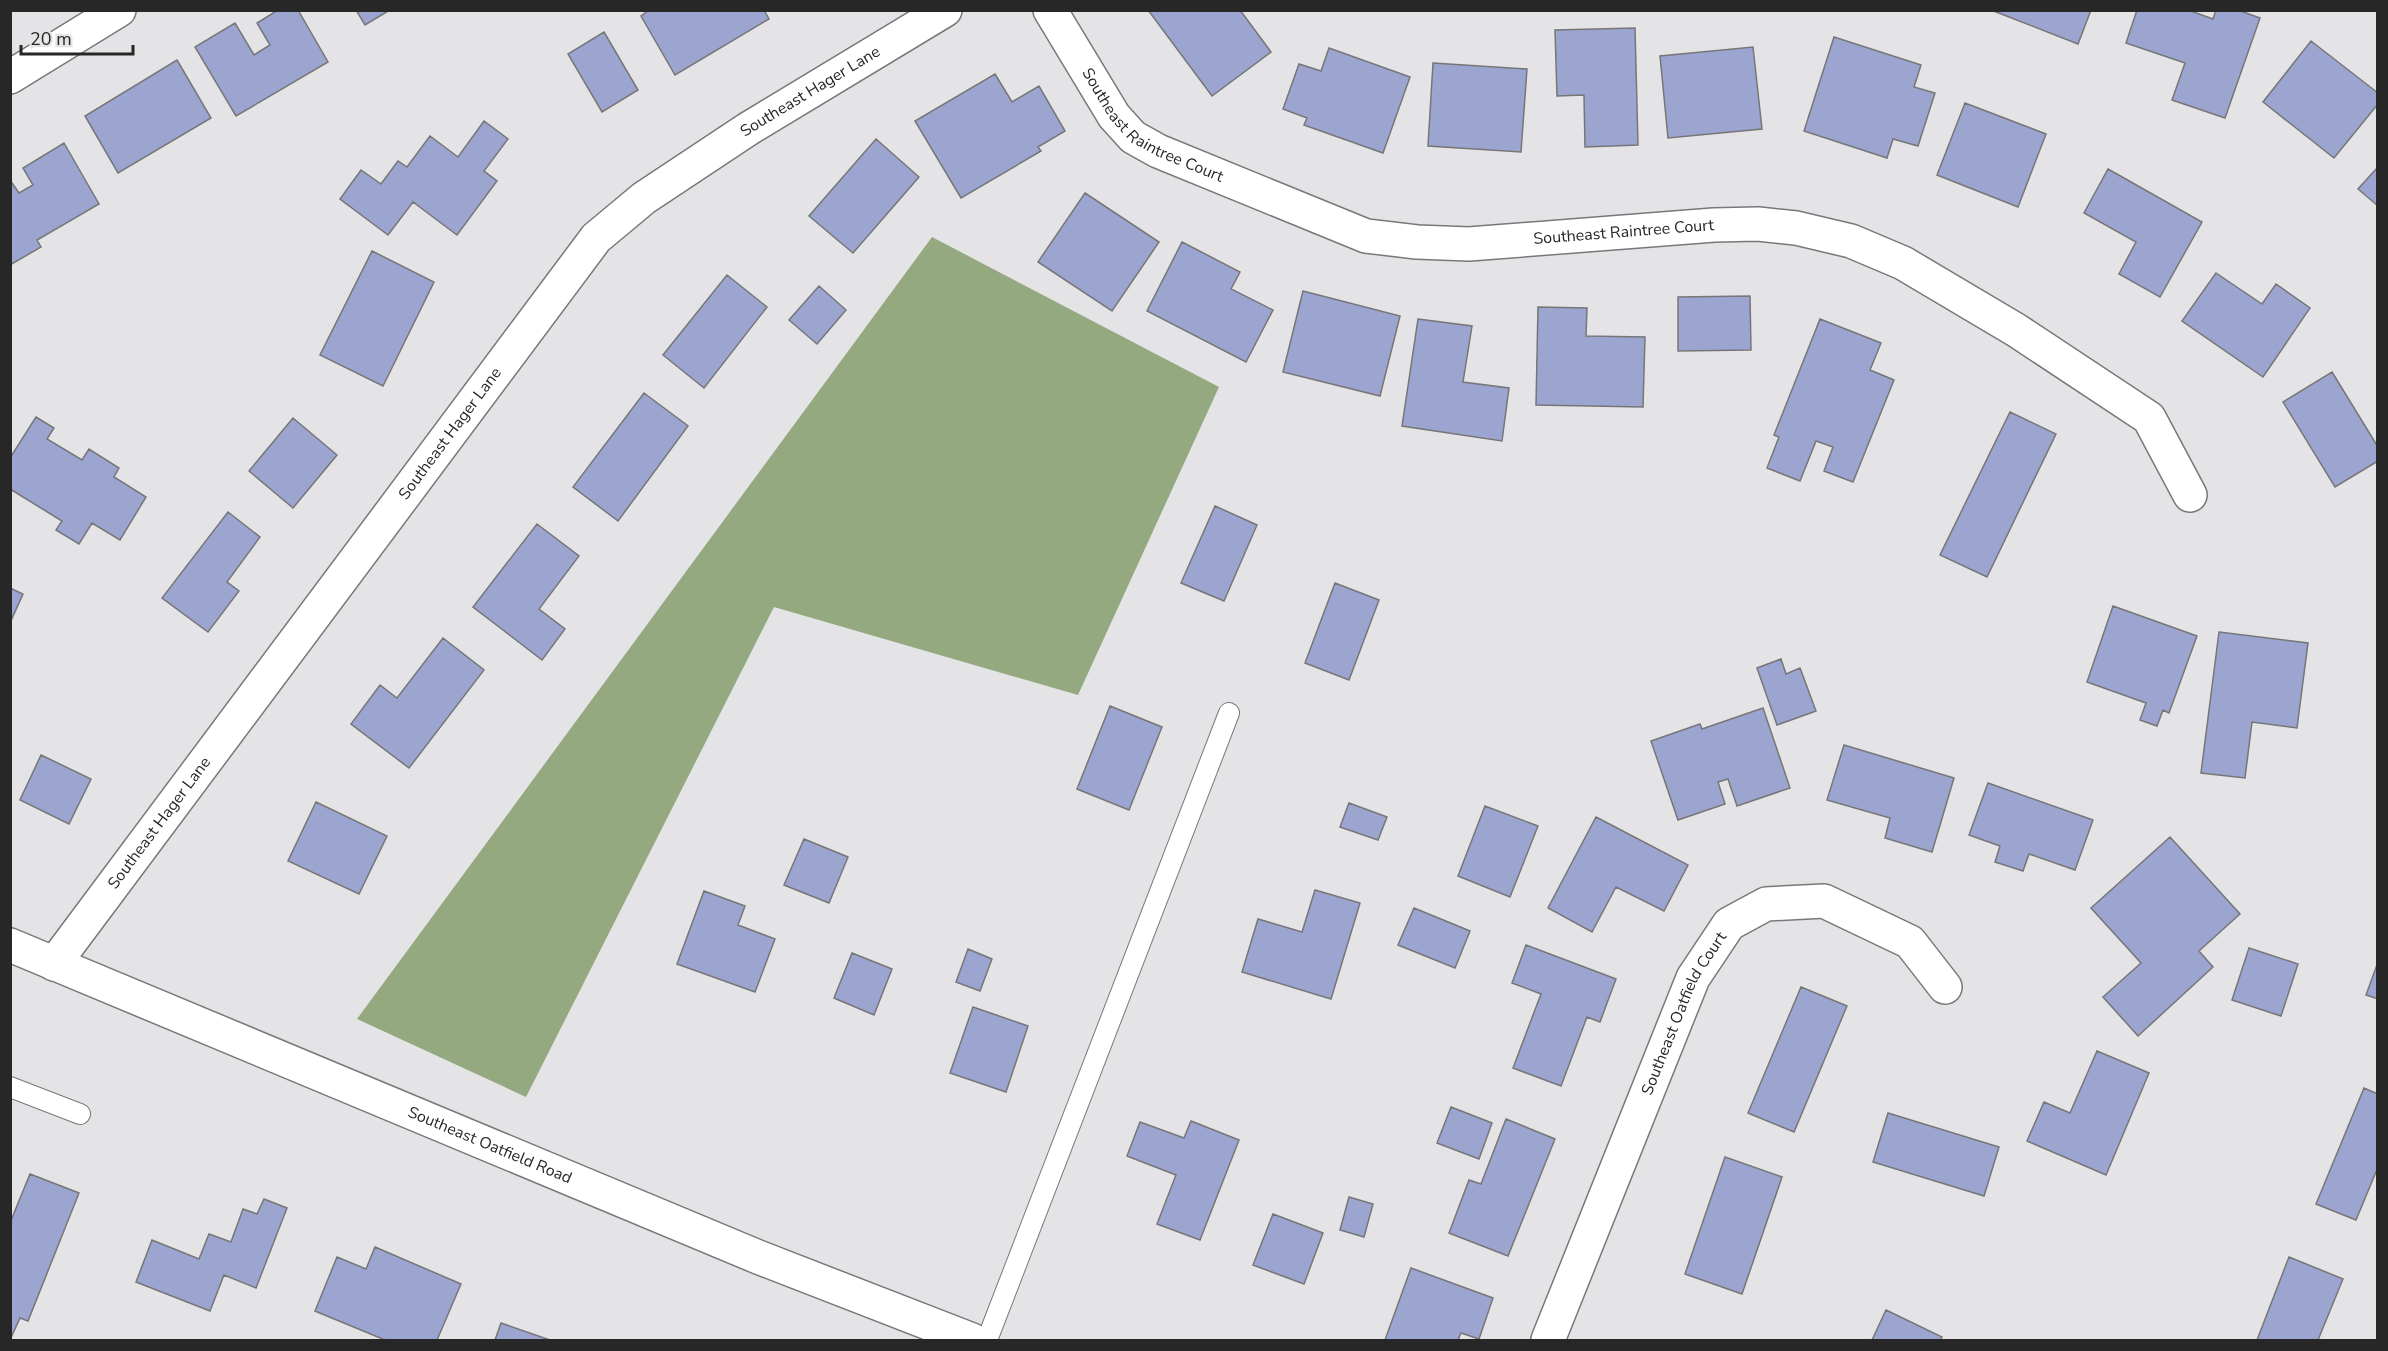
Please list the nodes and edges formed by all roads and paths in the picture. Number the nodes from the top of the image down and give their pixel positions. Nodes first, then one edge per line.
1 (119, 10) edge
2 (945, 10) edge
3 (1050, 10) edge
4 (10, 77) edge
5 (2190, 495) dead end
6 (1229, 713) dead end
7 (10, 945) edge
8 (54, 964) junction
9 (1945, 987) dead end
10 (10, 1087) edge
11 (80, 1114) dead end
12 (972, 1341) edge
13 (987, 1341) edge
14 (1548, 1341) edge

1 - 4 street
2 - 8 street, Southeast Hager Lane
3 - 5 street, Southeast Raintree Court
6 - 13 lane
7 - 8 street, Southeast Oatfield Road
8 - 12 street, Southeast Oatfield Road
9 - 14 street, Southeast Oatfield Court
10 - 11 lane

